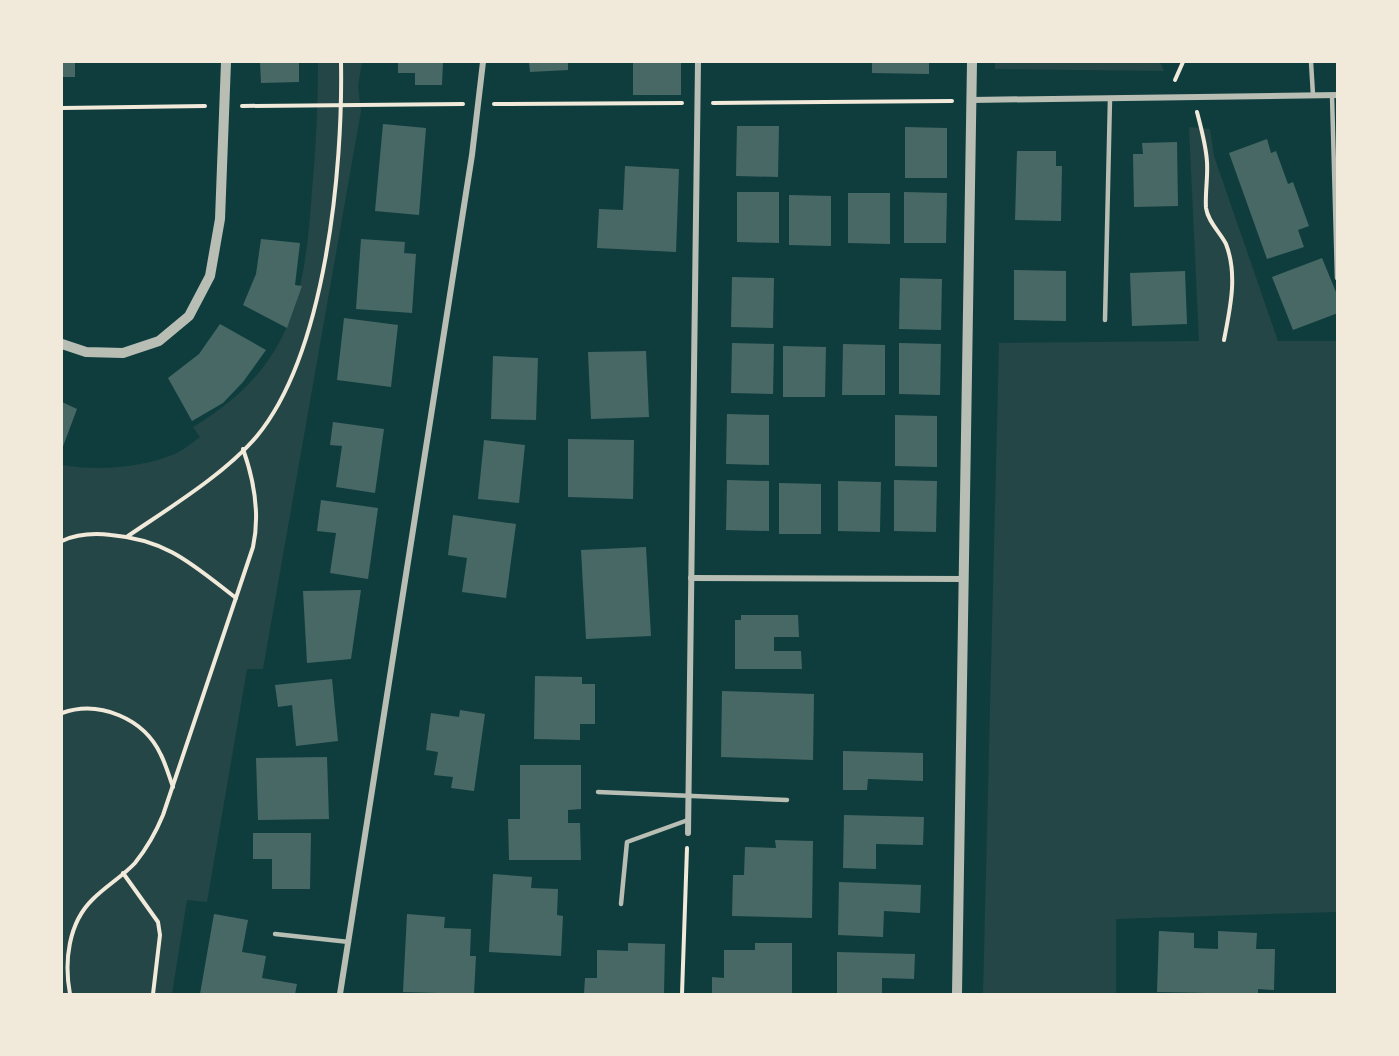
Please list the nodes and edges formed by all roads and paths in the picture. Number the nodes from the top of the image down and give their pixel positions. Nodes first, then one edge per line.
1 (226, 62) edge
2 (341, 62) edge
3 (483, 62) edge
4 (699, 62) edge
5 (972, 62) edge
6 (1311, 62) edge
7 (1313, 95) junction
8 (1335, 95) edge
9 (1193, 97) junction
10 (1110, 98) junction
11 (972, 100) junction
12 (698, 103) junction
13 (478, 104) junction
14 (341, 105) junction
15 (224, 106) junction
16 (62, 108) edge
17 (1337, 278) edge
18 (1105, 320) dead end
19 (1224, 340) dead end
20 (62, 344) edge
21 (243, 449) junction
22 (128, 536) junction
23 (62, 541) edge
24 (691, 578) junction
25 (964, 579) junction
26 (236, 598) junction
27 (62, 713) edge
28 (173, 787) junction
29 (598, 792) dead end
30 (688, 795) junction
31 (787, 800) dead end
32 (688, 820) junction
33 (688, 833) joint
34 (123, 873) junction
35 (621, 904) dead end
36 (275, 934) dead end
37 (349, 942) junction
38 (70, 994) edge
39 (153, 994) edge
40 (342, 994) edge
41 (682, 994) edge
42 (957, 994) edge

1 - 15 street
2 - 14 path
3 - 13 street
4 - 12 street
5 - 11 street
6 - 7 lane
7 - 8 street
7 - 9 street
8 - 17 lane
9 - 10 street
9 - 19 path
10 - 11 street
10 - 18 lane
11 - 12 path
11 - 25 street
12 - 13 path
12 - 24 street
13 - 14 path
13 - 37 street
14 - 15 path
14 - 21 path
15 - 16 path
15 - 20 street
21 - 22 path
21 - 26 path
22 - 23 path
22 - 26 path
24 - 25 street
24 - 30 street
25 - 42 street
26 - 28 path
27 - 28 path
28 - 34 path
29 - 30 lane
30 - 31 lane
30 - 32 street
32 - 33 street
32 - 35 lane
33 - 41 path
34 - 38 path
34 - 39 path
36 - 37 lane
37 - 40 street

